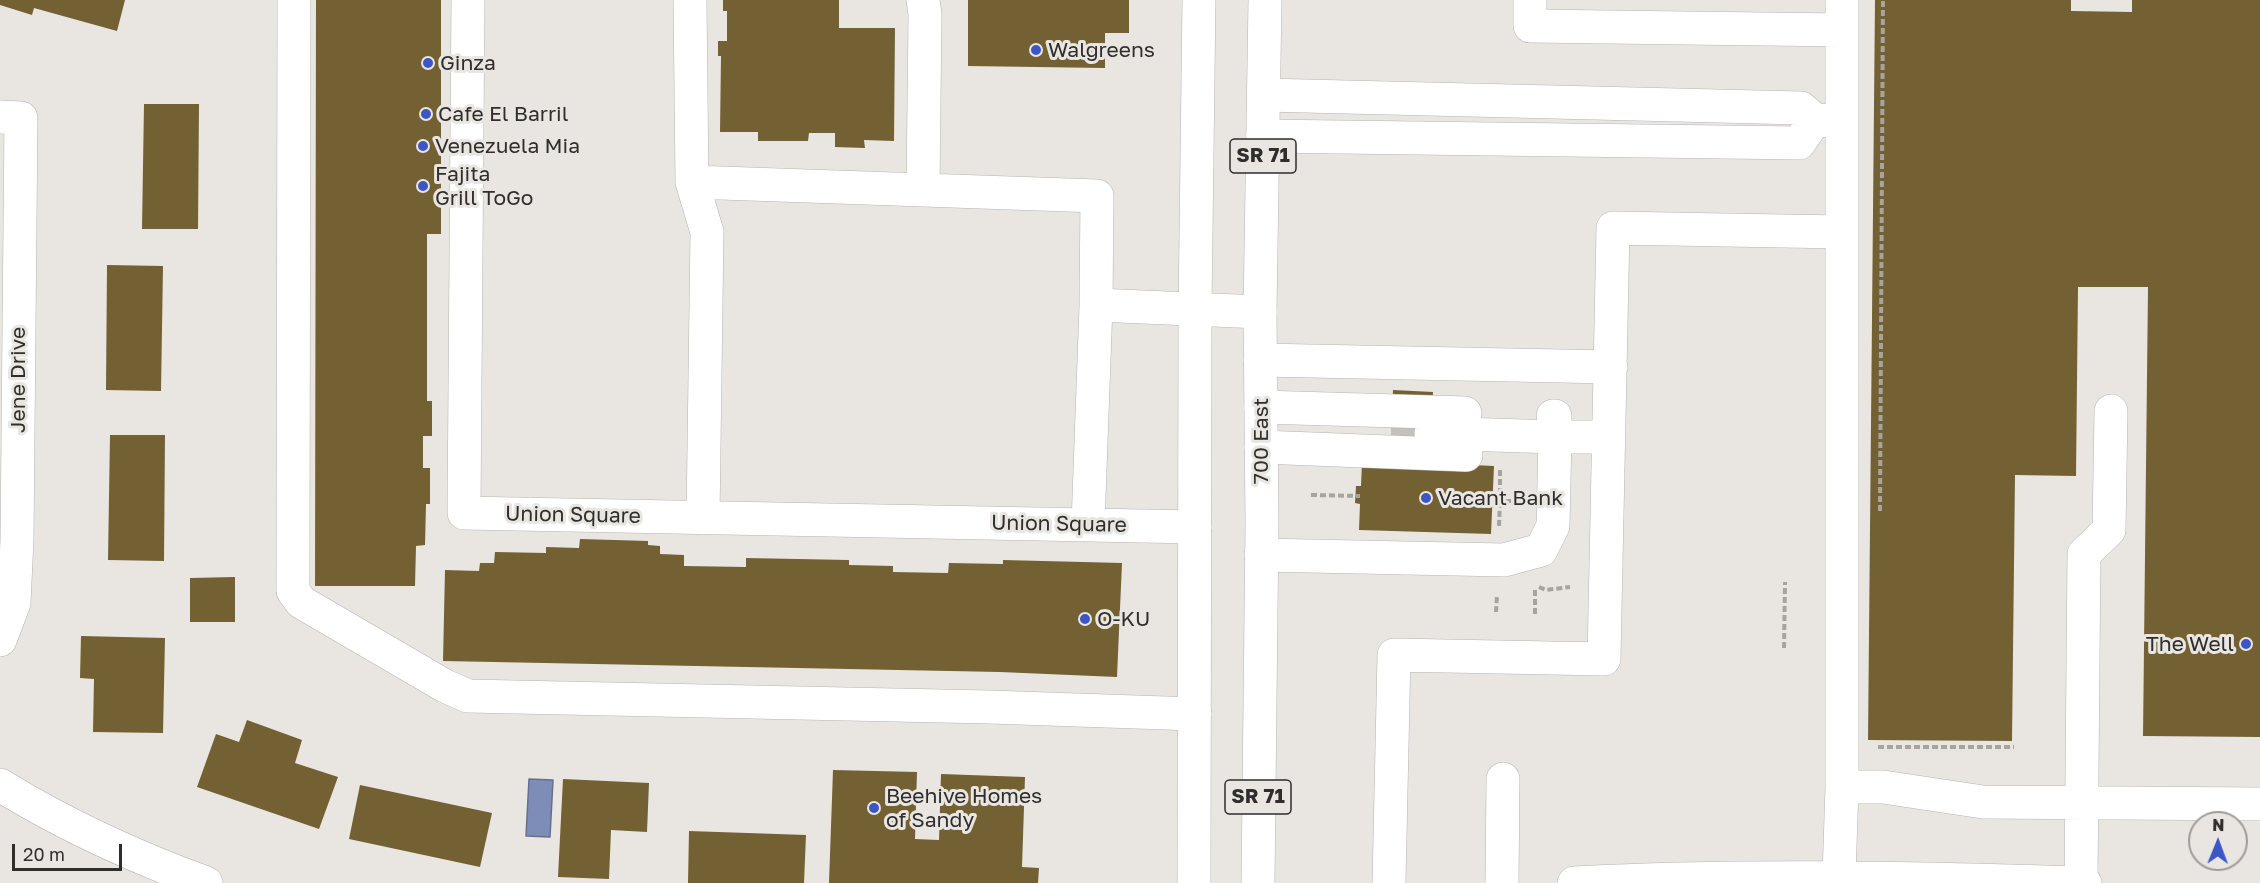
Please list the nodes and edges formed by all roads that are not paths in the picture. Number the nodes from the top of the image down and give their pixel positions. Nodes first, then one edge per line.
1 (294, 0) edge
2 (468, 0) edge
3 (690, 0) edge
4 (922, 0) edge
5 (1199, 0) edge
6 (1265, 0) edge
7 (1530, 0) edge
8 (1842, 15) edge
9 (1264, 95) junction
10 (10, 117) edge
11 (1828, 121) junction
12 (1263, 136) junction
13 (692, 182) junction
14 (924, 190) junction
15 (1841, 232) junction
16 (1096, 305) junction
17 (1195, 310) junction
18 (1260, 312) junction
19 (1260, 360) junction
20 (1611, 367) junction
21 (2111, 411) dead end
22 (1261, 428) junction
23 (1391, 432) tunnel mouth
24 (1431, 433) tunnel mouth
25 (1608, 437) junction
26 (1555, 448) junction
27 (703, 518) junction
28 (1088, 525) junction
29 (1194, 527) junction
30 (1261, 555) junction
31 (0, 640) edge
32 (1195, 714) junction
33 (1503, 779) dead end
34 (0, 785) edge
35 (1842, 787) junction
36 (2081, 803) junction
37 (2260, 804) edge
38 (1839, 878) junction
39 (1595, 882) edge
40 (206, 883) edge
41 (1194, 883) edge
42 (1258, 883) edge
43 (1389, 883) edge
44 (1502, 883) edge
45 (2083, 883) edge

1 - 32 main road
2 - 27 main road, Union Square
3 - 13 main road
4 - 14 main road
5 - 17 main road, SR 71
6 - 9 main road, 700 East / SR 71
7 - 8 main road
8 - 11 main road
9 - 11 main road
9 - 12 main road, 700 East / SR 71
10 - 31 main road, Jene Drive
11 - 12 main road
11 - 15 main road
12 - 18 main road, 700 East / SR 71
13 - 14 main road
13 - 27 main road
14 - 16 main road
15 - 20 main road
15 - 35 main road
16 - 17 main road
16 - 28 main road
17 - 18 main road
17 - 29 main road, SR 71
18 - 19 main road, 700 East / SR 71
19 - 20 main road
19 - 22 main road, 700 East / SR 71
20 - 25 main road
21 - 36 main road
22 - 23 main road
22 - 26 main road
22 - 26 main road
22 - 30 main road, 700 East / SR 71
24 - 26 main road
25 - 26 main road
25 - 43 main road
26 - 30 main road
27 - 28 main road, Union Square
28 - 29 main road, Union Square
29 - 32 main road, SR 71
30 - 42 main road, 700 East / SR 71
32 - 41 main road, SR 71
33 - 44 main road
34 - 40 main road
35 - 36 main road
35 - 38 main road
36 - 37 main road
36 - 45 main road
38 - 39 main road
38 - 45 main road

